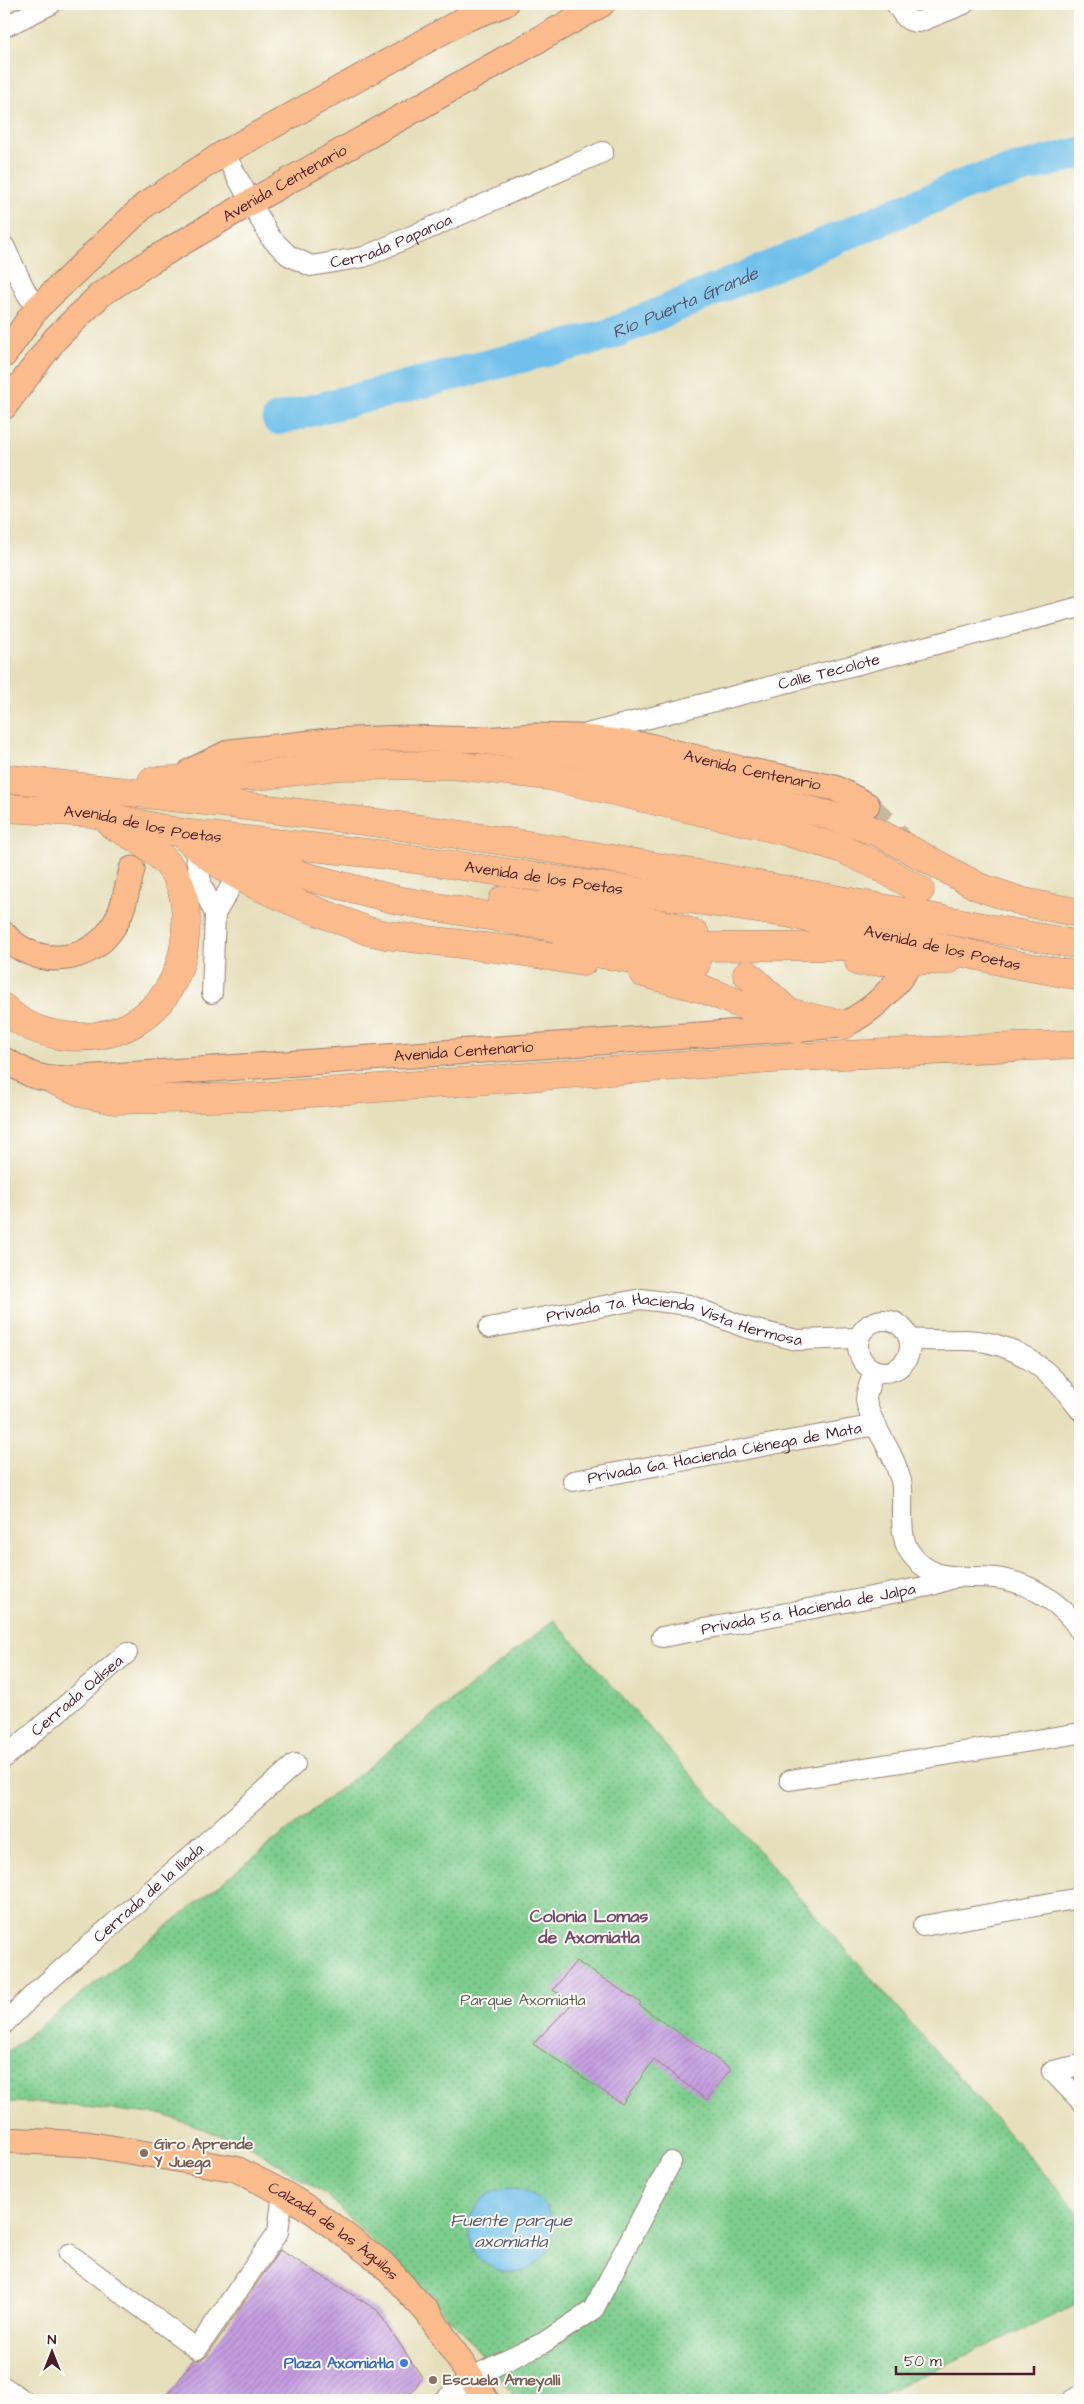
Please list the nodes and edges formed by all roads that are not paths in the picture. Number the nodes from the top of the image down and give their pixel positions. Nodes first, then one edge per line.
1 (50, 4) edge
2 (505, 4) edge
3 (602, 4) edge
4 (896, 4) edge
5 (964, 4) edge
6 (461, 12) edge
7 (4, 27) edge
8 (603, 152) dead end
9 (224, 153) junction
10 (251, 202) junction
11 (4, 246) edge
12 (37, 308) junction
13 (4, 355) edge
14 (4, 407) edge
15 (1080, 607) edge
16 (577, 737) junction
17 (484, 740) junction
18 (191, 771) dead end
19 (4, 778) edge
20 (45, 783) junction
21 (867, 805) tunnel mouth
22 (4, 808) edge
23 (91, 813) junction
24 (187, 839) junction
25 (251, 840) junction
26 (413, 859) junction
27 (912, 862) tunnel mouth
28 (132, 868) dead end
29 (386, 869) junction
30 (265, 883) junction
31 (330, 883) junction
32 (920, 893) joint
33 (469, 894) junction
34 (561, 904) junction
35 (1080, 913) edge
36 (215, 914) junction
37 (490, 917) junction
38 (380, 928) junction
39 (451, 928) junction
40 (4, 934) edge
41 (696, 935) dead end
42 (1080, 945) edge
43 (955, 960) junction
44 (1018, 965) junction
45 (905, 971) dead end
46 (746, 974) dead end
47 (1080, 976) edge
48 (212, 993) dead end
49 (4, 1008) edge
50 (844, 1025) junction
51 (796, 1030) junction
52 (1080, 1044) edge
53 (4, 1060) edge
54 (383, 1067) junction
55 (53, 1080) junction
56 (449, 1083) junction
57 (280, 1095) junction
58 (489, 1328) dead end
59 (860, 1338) junction
60 (910, 1339) junction
61 (874, 1370) junction
62 (1080, 1410) edge
63 (876, 1425) junction
64 (573, 1481) dead end
65 (952, 1578) junction
66 (1080, 1631) edge
67 (662, 1637) dead end
68 (126, 1653) dead end
69 (1080, 1733) edge
70 (4, 1758) edge
71 (295, 1764) dead end
72 (790, 1780) dead end
73 (1080, 1898) edge
74 (923, 1926) dead end
75 (4, 2024) edge
76 (1080, 2065) edge
77 (1080, 2100) edge
78 (4, 2140) edge
79 (671, 2162) dead end
80 (283, 2194) junction
81 (69, 2254) dead end
82 (470, 2378) junction
83 (4, 2387) edge
84 (1080, 2396) edge
85 (23, 2400) edge
86 (445, 2400) edge
87 (486, 2400) edge
88 (1072, 2400) edge

1 - 7 street
2 - 6 main road
3 - 10 main road, Avenida Centenario
4 - 5 street
6 - 9 main road
8 - 10 street, Cerrada Papanoa
9 - 10 street, Cerrada Papanoa
9 - 12 main road
10 - 14 main road, Avenida Centenario
11 - 12 street
12 - 13 main road
15 - 16 street, Calle Tecolote
16 - 17 main road, Avenida Centenario
16 - 21 main road, Avenida Centenario
17 - 18 main road, Avenida Centenario
17 - 35 highway
19 - 20 highway, Avenida de los Poetas
20 - 32 highway
20 - 42 highway, Avenida de los Poetas
22 - 23 highway, Avenida de los Poetas
23 - 24 highway, Avenida de los Poetas
23 - 49 highway
24 - 25 highway, Avenida de los Poetas
24 - 30 highway
24 - 30 highway
24 - 31 highway
24 - 36 street
25 - 26 highway, Avenida de los Poetas
25 - 29 highway
26 - 29 highway
26 - 44 highway, Avenida de los Poetas
27 - 32 main road
28 - 40 main road
29 - 34 highway
30 - 36 street
30 - 38 highway
30 - 39 highway
31 - 33 highway
31 - 37 highway
33 - 34 highway
33 - 37 highway
34 - 41 highway
36 - 48 street
37 - 43 highway
38 - 39 highway
38 - 51 highway
39 - 43 highway
43 - 44 highway
44 - 47 highway, Avenida de los Poetas
45 - 50 main road, Avenida Centenario
46 - 50 highway
50 - 51 main road, Avenida Centenario
51 - 54 main road, Avenida Centenario
52 - 56 highway
53 - 55 main road, Avenida Centenario
54 - 55 main road, Avenida Centenario
54 - 56 highway
54 - 57 highway
55 - 57 highway
56 - 57 highway
58 - 59 street, Privada 7a. Hacienda Vista Hermosa
59 - 60 street
59 - 61 street
60 - 61 street
60 - 62 street
61 - 63 street
63 - 64 street, Privada 6a. Hacienda Ciénega de Mata
63 - 65 street
65 - 66 street
65 - 67 street, Privada 5a. Hacienda de Jalpa
68 - 70 street, Cerrada Odisea
69 - 72 street
71 - 75 street, Cerrada de la Iliada
73 - 74 street
76 - 77 street
78 - 80 main road, Calzada de las Águilas
79 - 82 street
80 - 81 street
80 - 82 main road, Calzada de las Águilas
82 - 86 street
82 - 87 main road, Calzada de las Águilas
83 - 85 street
84 - 88 street

